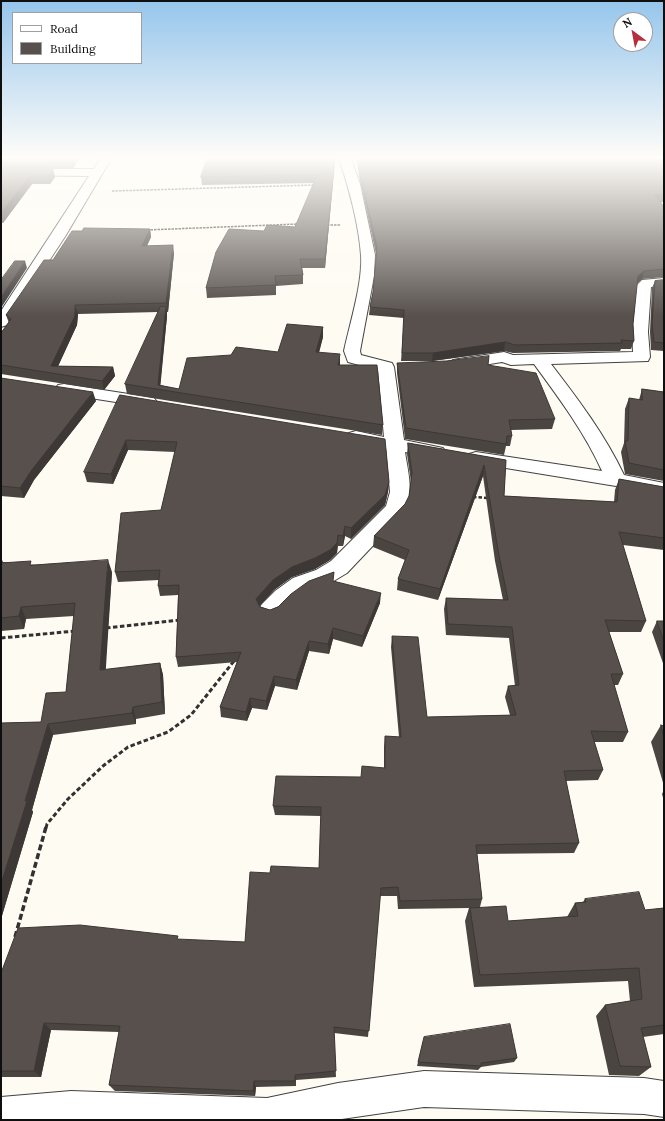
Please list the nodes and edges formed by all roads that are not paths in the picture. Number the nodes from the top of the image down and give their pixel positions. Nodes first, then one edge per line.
1 (73, 211) edge
2 (360, 211) edge
3 (664, 282) edge
4 (1, 322) edge
5 (539, 359) junction
6 (386, 366) junction
7 (446, 366) edge
8 (406, 368) edge
9 (48, 387) edge
10 (164, 404) edge
11 (338, 434) edge
12 (396, 445) junction
13 (616, 480) junction
14 (664, 490) edge
15 (270, 610) edge
16 (664, 1099) edge
17 (1, 1115) edge

1 - 4 street
2 - 6 street
3 - 5 street
5 - 7 street
5 - 13 street
6 - 8 street
6 - 12 street
9 - 10 street
11 - 12 street
12 - 13 street
12 - 15 street
13 - 14 street
16 - 17 street

